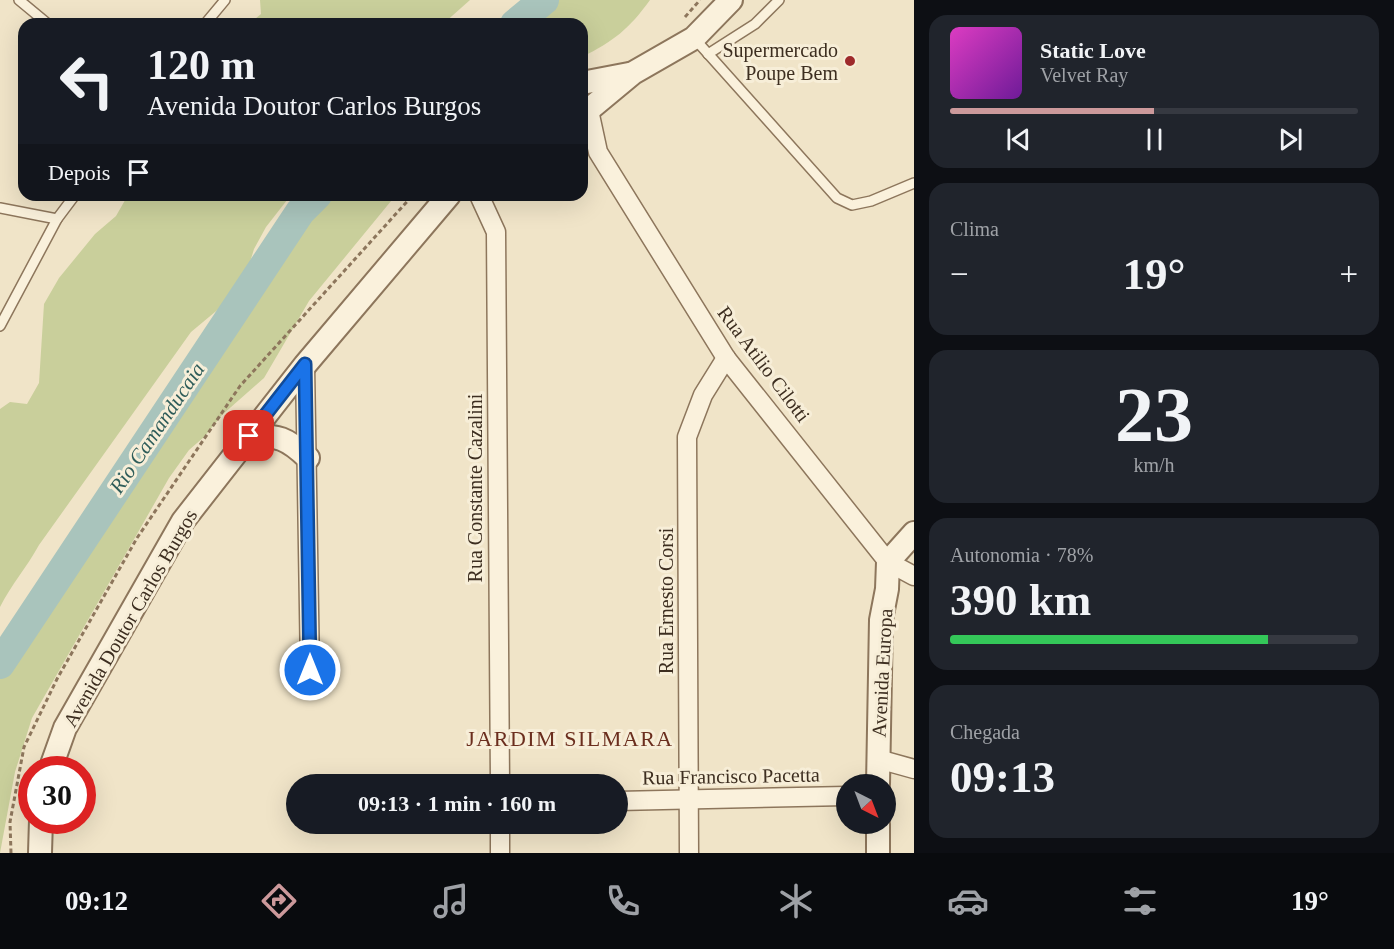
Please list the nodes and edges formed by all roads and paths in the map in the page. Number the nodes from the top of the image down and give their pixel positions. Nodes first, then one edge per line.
1 (19, 0) edge
2 (225, 0) edge
3 (700, 0) edge
4 (731, 0) edge
5 (779, 0) edge
6 (41, 18) edge
7 (210, 18) edge
8 (694, 39) junction
9 (633, 73) junction
10 (588, 82) edge
11 (588, 107) edge
12 (588, 116) edge
13 (588, 145) edge
14 (598, 152) junction
15 (914, 183) edge
16 (70, 201) edge
17 (445, 201) edge
18 (482, 201) edge
19 (0, 208) edge
20 (57, 219) junction
21 (0, 326) edge
22 (726, 358) junction
23 (305, 364) junction
24 (249, 436) junction
25 (308, 458) junction
26 (914, 533) edge
27 (888, 562) junction
28 (914, 576) edge
29 (310, 670) dead end
30 (55, 756) edge
31 (878, 759) junction
32 (914, 769) edge
33 (500, 774) edge
34 (878, 774) edge
35 (836, 796) edge
36 (689, 800) junction
37 (628, 801) edge
38 (41, 834) edge
39 (500, 834) edge
40 (878, 834) edge
41 (40, 853) edge
42 (500, 853) edge
43 (689, 853) edge
44 (878, 853) edge

1 - 6 lane
2 - 7 lane
3 - 8 path
4 - 8 street
5 - 8 lane
8 - 9 street
8 - 15 lane
9 - 10 street
9 - 11 street
12 - 14 street, Rua Atilio Cilotti
13 - 14 street, Rua Atilio Cilotti
14 - 22 street, Rua Atilio Cilotti
16 - 20 lane
17 - 23 street, Avenida Doutor Carlos Burgos
18 - 33 street, Rua Constante Cazalini
19 - 20 lane
20 - 21 lane
22 - 27 street, Rua Atilio Cilotti
22 - 36 street, Rua Ernesto Corsi
23 - 24 street, Avenida Doutor Carlos Burgos
23 - 25 street
24 - 25 street
24 - 30 street, Avenida Doutor Carlos Burgos
25 - 29 street
26 - 27 street
27 - 28 street
27 - 31 street, Avenida Europa
31 - 32 street
31 - 34 street, Avenida Europa
35 - 36 street, Rua Francisco Pacetta
36 - 37 street, Rua Francisco Pacetta
36 - 43 street, Rua Ernesto Corsi
38 - 41 street
39 - 42 street
40 - 44 street

